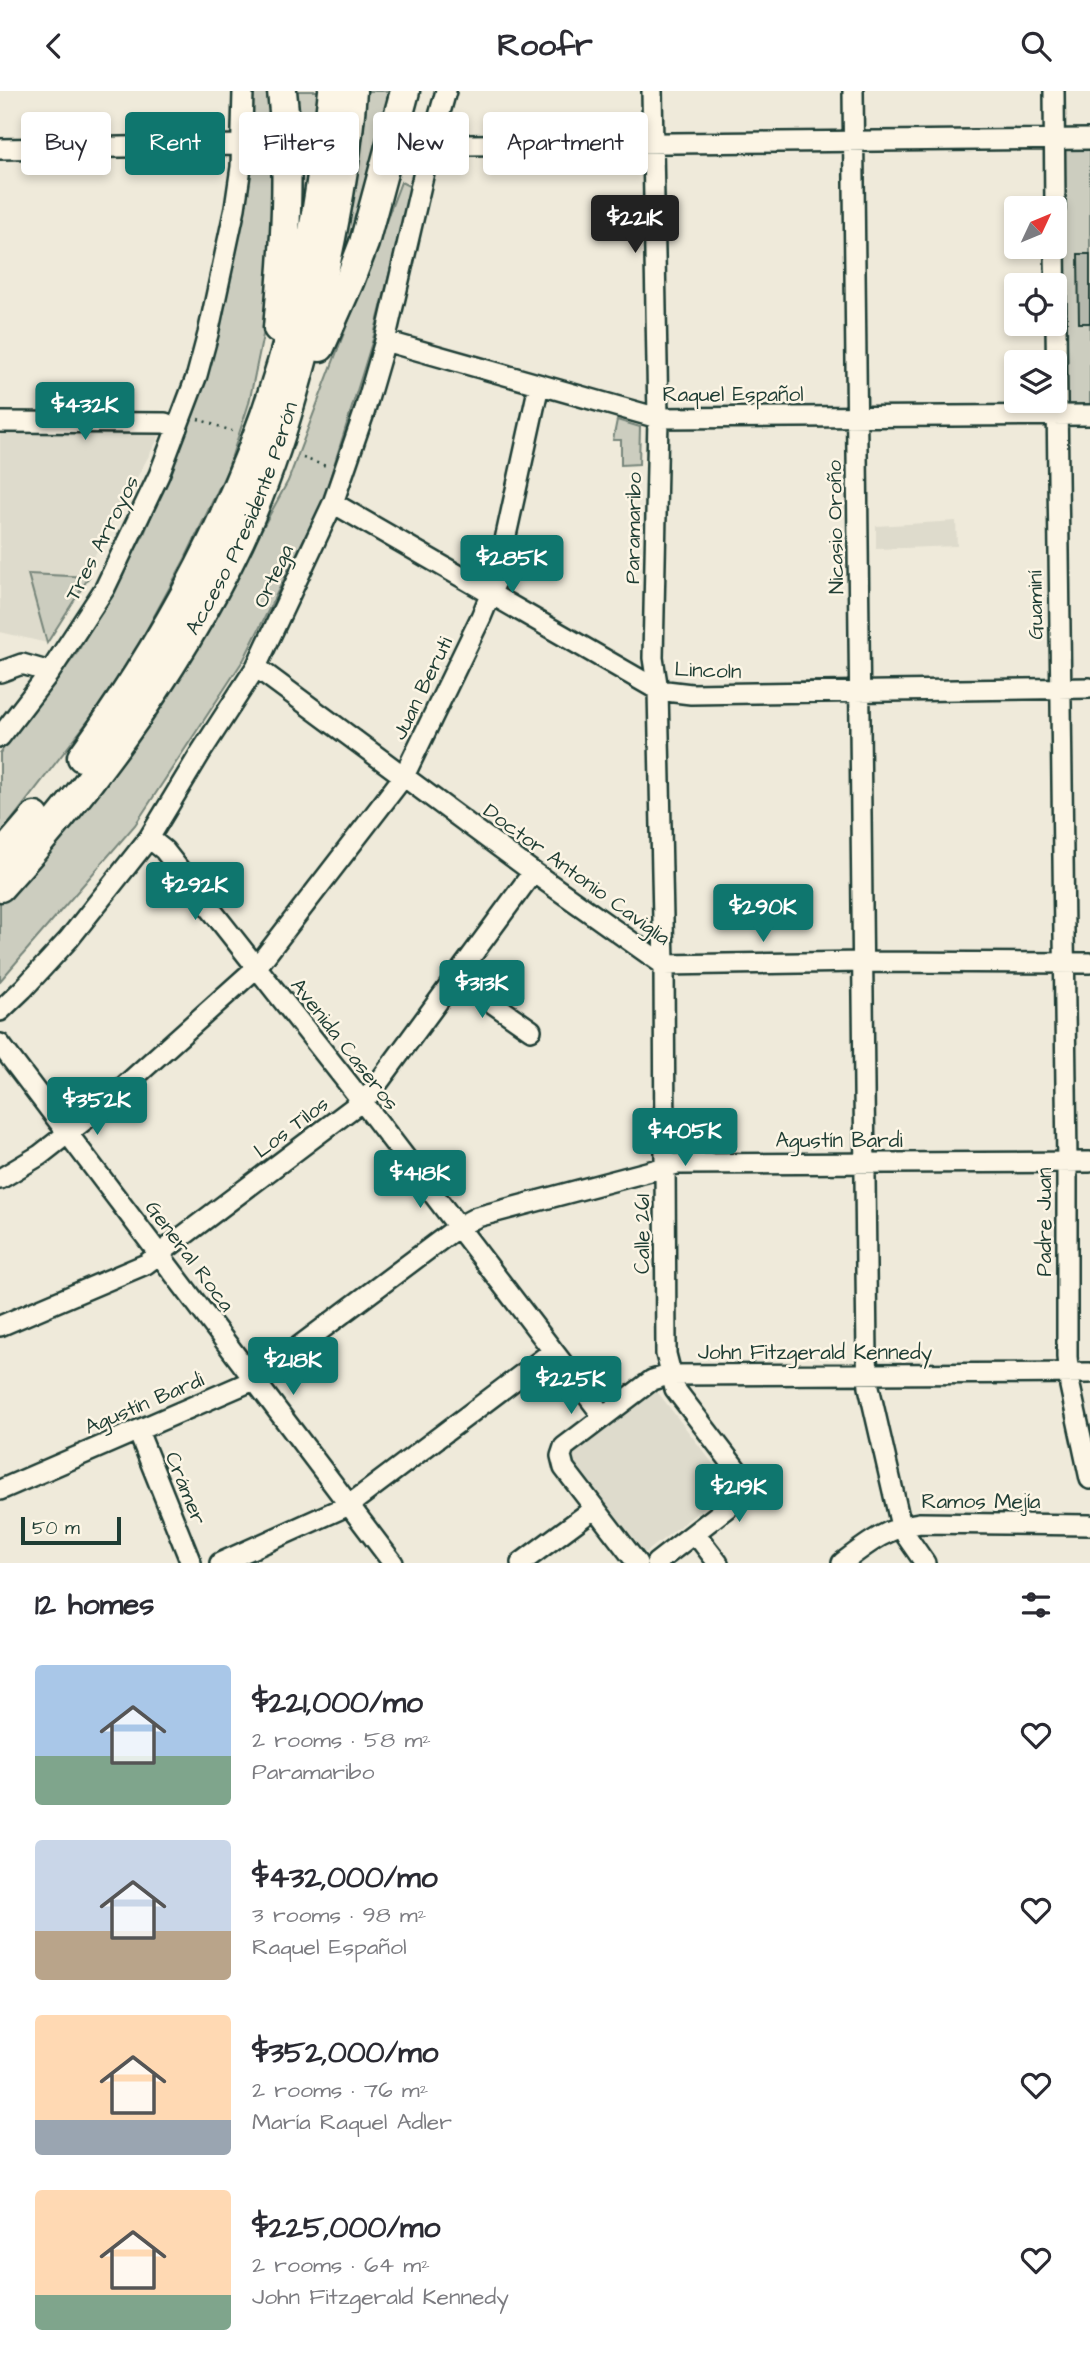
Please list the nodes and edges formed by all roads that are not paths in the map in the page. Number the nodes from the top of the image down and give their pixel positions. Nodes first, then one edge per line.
1 (243, 91) edge
2 (282, 91) edge
3 (333, 91) edge
4 (352, 91) edge
5 (405, 91) edge
6 (446, 91) edge
7 (653, 91) edge
8 (853, 91) edge
9 (1054, 91) edge
10 (243, 112) edge
11 (441, 112) edge
12 (1054, 138) junction
13 (1090, 139) edge
14 (853, 142) junction
15 (653, 143) junction
16 (239, 145) edge
17 (469, 145) edge
18 (0, 149) edge
19 (239, 175) edge
20 (425, 175) edge
21 (1055, 196) edge
22 (1055, 259) edge
23 (386, 341) junction
24 (539, 385) junction
25 (279, 410) junction
26 (1090, 415) edge
27 (1056, 416) junction
28 (857, 417) junction
29 (658, 418) junction
30 (179, 421) junction
31 (0, 422) edge
32 (333, 503) junction
33 (491, 595) junction
34 (256, 667) junction
35 (0, 672) edge
36 (50, 672) junction
37 (1059, 688) junction
38 (1090, 688) edge
39 (658, 690) junction
40 (860, 693) junction
41 (0, 737) edge
42 (404, 776) junction
43 (149, 838) junction
44 (0, 858) edge
45 (533, 872) junction
46 (0, 887) edge
47 (863, 962) junction
48 (1064, 962) junction
49 (1090, 963) edge
50 (664, 965) junction
51 (256, 968) junction
52 (455, 977) junction
53 (0, 1010) edge
54 (531, 1030) dead end
55 (0, 1044) edge
56 (362, 1101) junction
57 (69, 1134) junction
58 (1067, 1162) junction
59 (1090, 1162) edge
60 (863, 1163) junction
61 (665, 1166) junction
62 (0, 1179) edge
63 (458, 1227) junction
64 (161, 1255) junction
65 (0, 1326) edge
66 (552, 1351) junction
67 (1068, 1373) junction
68 (1090, 1373) edge
69 (868, 1374) junction
70 (669, 1375) junction
71 (254, 1380) junction
72 (603, 1416) junction
73 (138, 1431) junction
74 (1090, 1479) edge
75 (0, 1490) edge
76 (349, 1505) junction
77 (595, 1508) junction
78 (1090, 1525) edge
79 (901, 1526) junction
80 (695, 1533) junction
81 (191, 1563) edge
82 (220, 1563) edge
83 (393, 1563) edge
84 (521, 1563) edge
85 (637, 1563) edge
86 (656, 1563) edge
87 (718, 1563) edge
88 (842, 1563) edge
89 (925, 1563) edge

1 - 10 street, Tres Arroyos
2 - 25 highway
3 - 25 highway, Acceso Presidente Perón
4 - 25 highway, Acceso Presidente Perón
5 - 25 highway
6 - 11 street, Ortega
7 - 15 street, Paramaribo
8 - 14 street, Nicasio Oroño
9 - 12 street
12 - 13 street
12 - 14 street
12 - 21 street
14 - 15 street
14 - 28 street, Nicasio Oroño
15 - 17 street
15 - 29 street, Paramaribo
16 - 18 street
19 - 30 street, Tres Arroyos
20 - 23 street, Ortega
22 - 27 street, Guaminí
23 - 24 street, Raquel Español
23 - 32 street, Ortega
24 - 29 street, Raquel Español
24 - 33 street, Juan Beruti
25 - 44 highway, Acceso Presidente Perón
25 - 46 highway, Acceso Presidente Perón
26 - 27 street, Raquel Español
27 - 28 street, Raquel Español
27 - 37 street, Guaminí
28 - 29 street, Raquel Español
28 - 40 street, Nicasio Oroño
29 - 39 street, Paramaribo
30 - 31 street
30 - 36 street, Tres Arroyos
32 - 33 street, Lincoln
32 - 34 street, Ortega
33 - 39 street, Lincoln
33 - 42 street, Juan Beruti
34 - 42 street, Doctor Antonio Caviglia
34 - 43 street, Ortega
35 - 36 street
36 - 41 street, Tres Arroyos
37 - 38 street, Lincoln
37 - 40 street, Lincoln
37 - 48 street, Guaminí
39 - 40 street, Lincoln
39 - 50 street, Paramaribo
40 - 47 street, Nicasio Oroño
42 - 45 street, Doctor Antonio Caviglia
42 - 51 street, Juan Beruti
43 - 51 street, Avenida Caseros
43 - 53 street, Ortega
45 - 50 street, Doctor Antonio Caviglia
45 - 52 street, Los Tilos
47 - 48 street, Doctor Antonio Caviglia
47 - 50 street, Doctor Antonio Caviglia
47 - 60 street, Nicasio Oroño
48 - 49 street, Doctor Antonio Caviglia
48 - 58 street, Padre Juan
50 - 61 street, Calle 261
51 - 56 street, Avenida Caseros
51 - 57 street, Juan Beruti
52 - 54 street
52 - 56 street, Los Tilos
55 - 57 street, General Roca
56 - 63 street, Avenida Caseros
56 - 64 street, Los Tilos
57 - 62 street, Juan Beruti
57 - 64 street, General Roca
58 - 59 street, Agustín Bardi
58 - 60 street, Agustín Bardi
58 - 67 street, Padre Juan
60 - 61 street, Agustín Bardi
60 - 69 street, Nicasio Oroño
61 - 63 street, Agustín Bardi
61 - 70 street, Calle 261
63 - 66 street, Avenida Caseros
63 - 71 street, Agustín Bardi
64 - 65 street, Los Tilos
64 - 71 street, General Roca
66 - 72 street, Avenida Caseros
66 - 76 street
67 - 68 street, John Fitzgerald Kennedy
67 - 69 street, John Fitzgerald Kennedy
67 - 74 street, Padre Juan
69 - 70 street, John Fitzgerald Kennedy
69 - 79 street, Nicasio Oroño
70 - 72 street, John Fitzgerald Kennedy
70 - 80 street
71 - 73 street, Agustín Bardi
71 - 76 street, General Roca
72 - 77 street, John Fitzgerald Kennedy
73 - 75 street, Agustín Bardi
73 - 81 street, Crámer
76 - 82 street
76 - 83 street, General Roca
77 - 84 street
77 - 85 street
78 - 79 street, Ramos Mejía
79 - 88 street, Ramos Mejía
79 - 89 street, Nicasio Oroño
80 - 86 street
80 - 87 street

